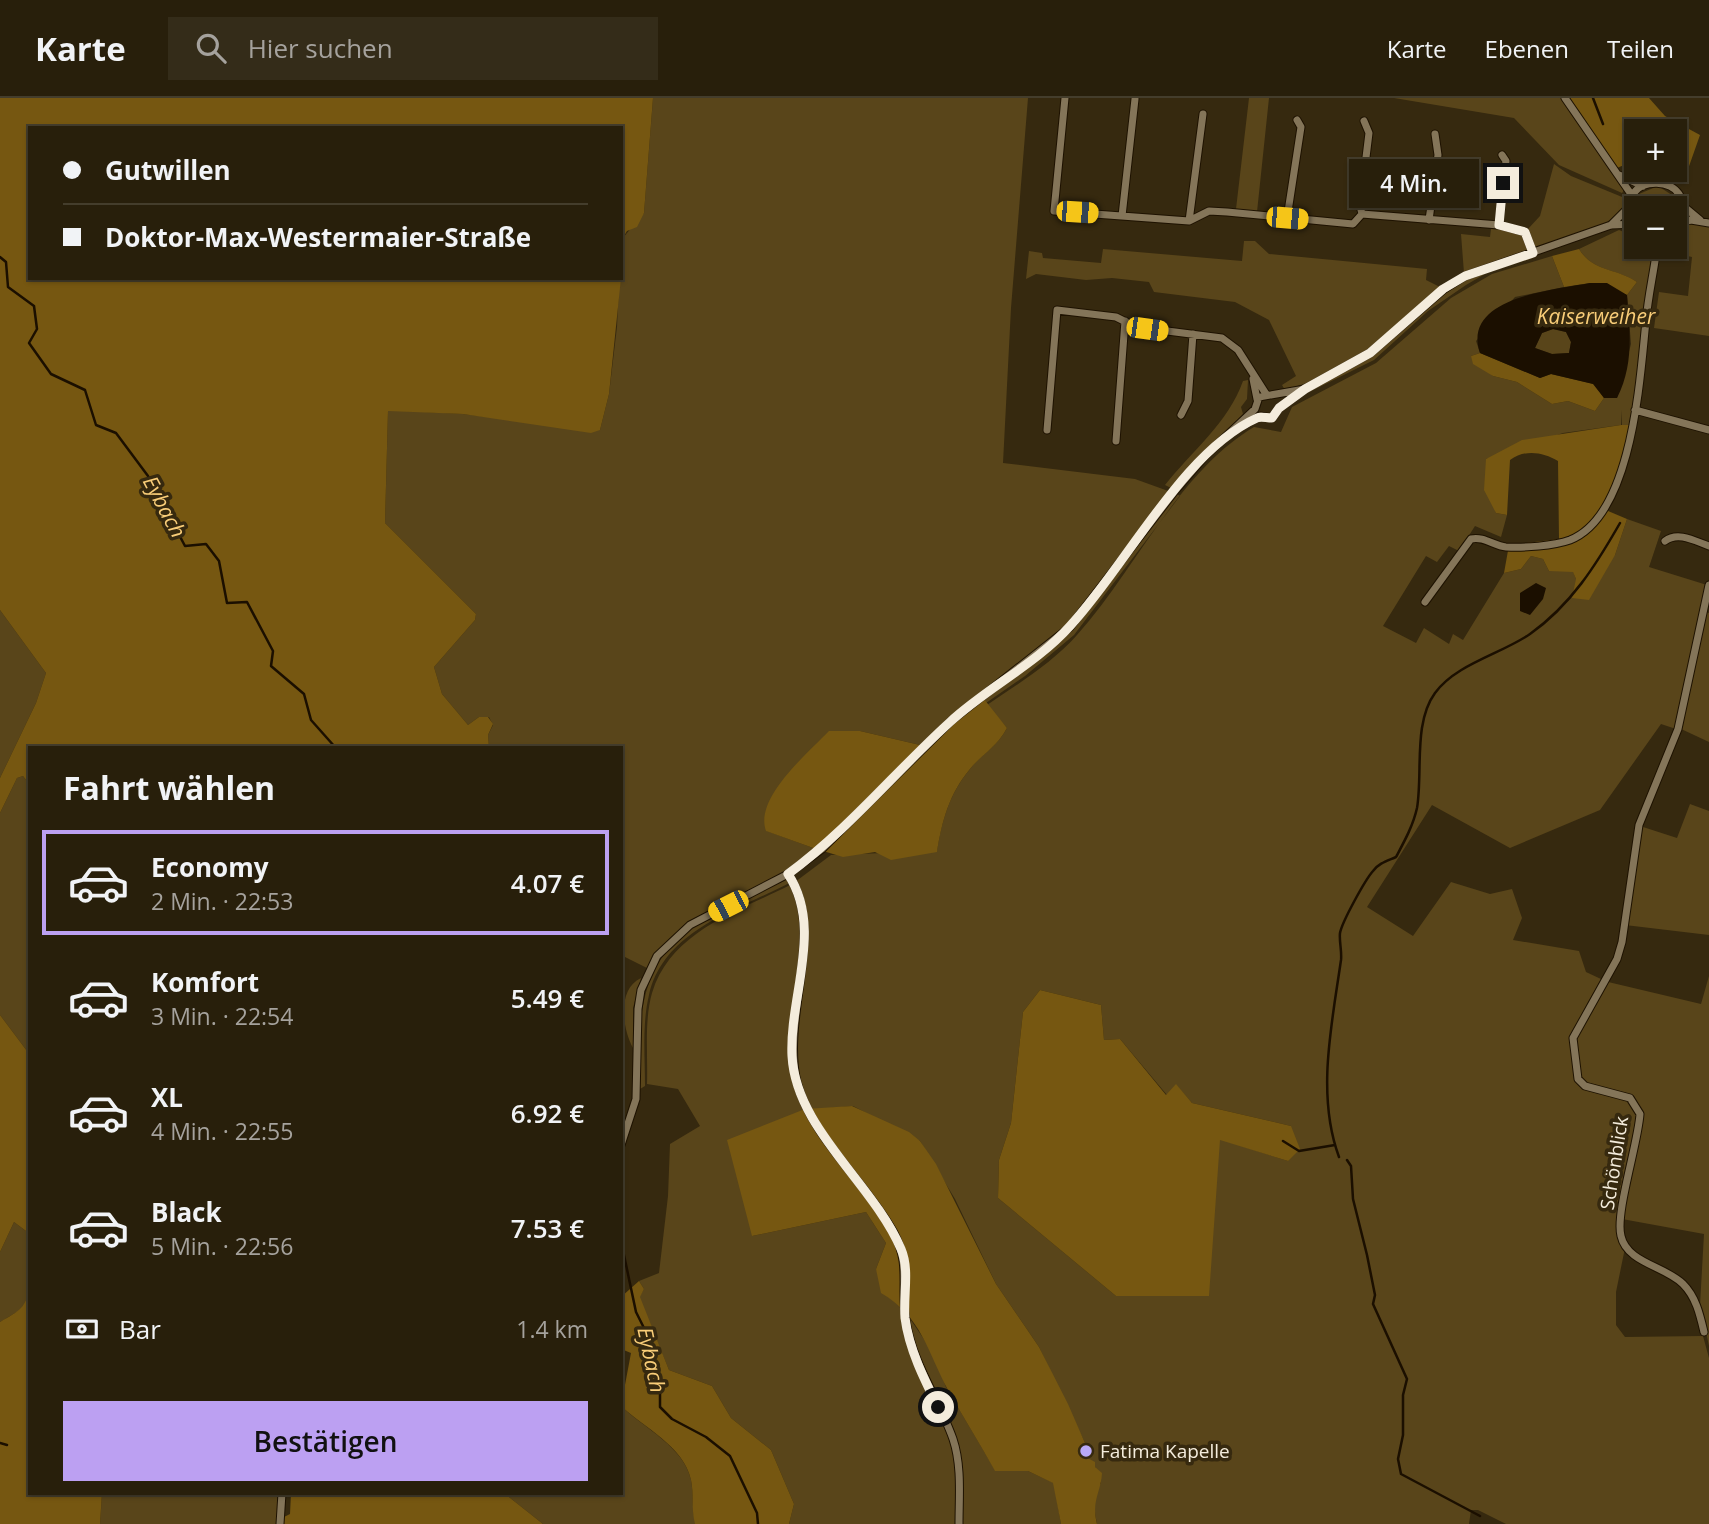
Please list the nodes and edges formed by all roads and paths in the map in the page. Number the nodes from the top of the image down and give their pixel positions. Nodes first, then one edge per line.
1 (1065, 98) edge
2 (1565, 98) edge
3 (1135, 99) edge
4 (1203, 114) dead end
5 (1297, 120) dead end
6 (1364, 121) dead end
7 (1435, 134) dead end
8 (1502, 155) dead end
9 (1618, 174) junction
10 (1643, 186) junction
11 (1629, 196) edge
12 (1636, 196) edge
13 (1679, 196) edge
14 (1687, 209) edge
15 (1624, 210) edge
16 (1362, 214) junction
17 (1122, 216) junction
18 (1287, 218) junction
19 (1429, 220) junction
20 (1700, 220) junction
21 (1189, 221) junction
22 (1687, 222) edge
23 (1709, 223) edge
24 (1624, 224) edge
25 (1499, 225) junction
26 (1611, 225) junction
27 (1533, 253) junction
28 (1655, 259) edge
29 (1125, 321) junction
30 (1192, 334) junction
31 (1253, 379) junction
32 (1305, 389) junction
33 (1270, 396) junction
34 (1257, 399) junction
35 (1279, 408) junction
36 (1635, 410) junction
37 (1257, 412) junction
38 (1181, 415) dead end
39 (1047, 430) dead end
40 (1709, 430) edge
41 (1116, 441) dead end
42 (1665, 541) dead end
43 (1709, 546) edge
44 (1709, 585) edge
45 (1425, 602) dead end
46 (788, 874) junction
47 (623, 1141) edge
48 (1704, 1332) dead end
49 (282, 1495) edge
50 (280, 1524) edge
51 (959, 1524) edge

1 - 17 street
2 - 9 street
3 - 17 street
4 - 21 street
5 - 18 street
6 - 16 street
7 - 19 street
8 - 25 street
9 - 10 street
9 - 11 street
10 - 12 street
10 - 13 street
14 - 20 street
15 - 26 street
16 - 18 street
16 - 19 street
17 - 21 street
18 - 21 street
19 - 25 street
20 - 22 street
20 - 23 street
24 - 26 street
25 - 27 street
26 - 27 street
27 - 32 street
28 - 36 street
29 - 30 street
29 - 39 street
29 - 41 street
30 - 31 street
30 - 38 street
31 - 33 street
31 - 34 street
32 - 33 street
32 - 35 street
33 - 34 street
33 - 35 street
34 - 37 street
35 - 37 street
36 - 40 street
36 - 45 street
37 - 46 street
42 - 43 street
44 - 48 street, Schönblick
46 - 47 street
46 - 51 street
49 - 50 street

